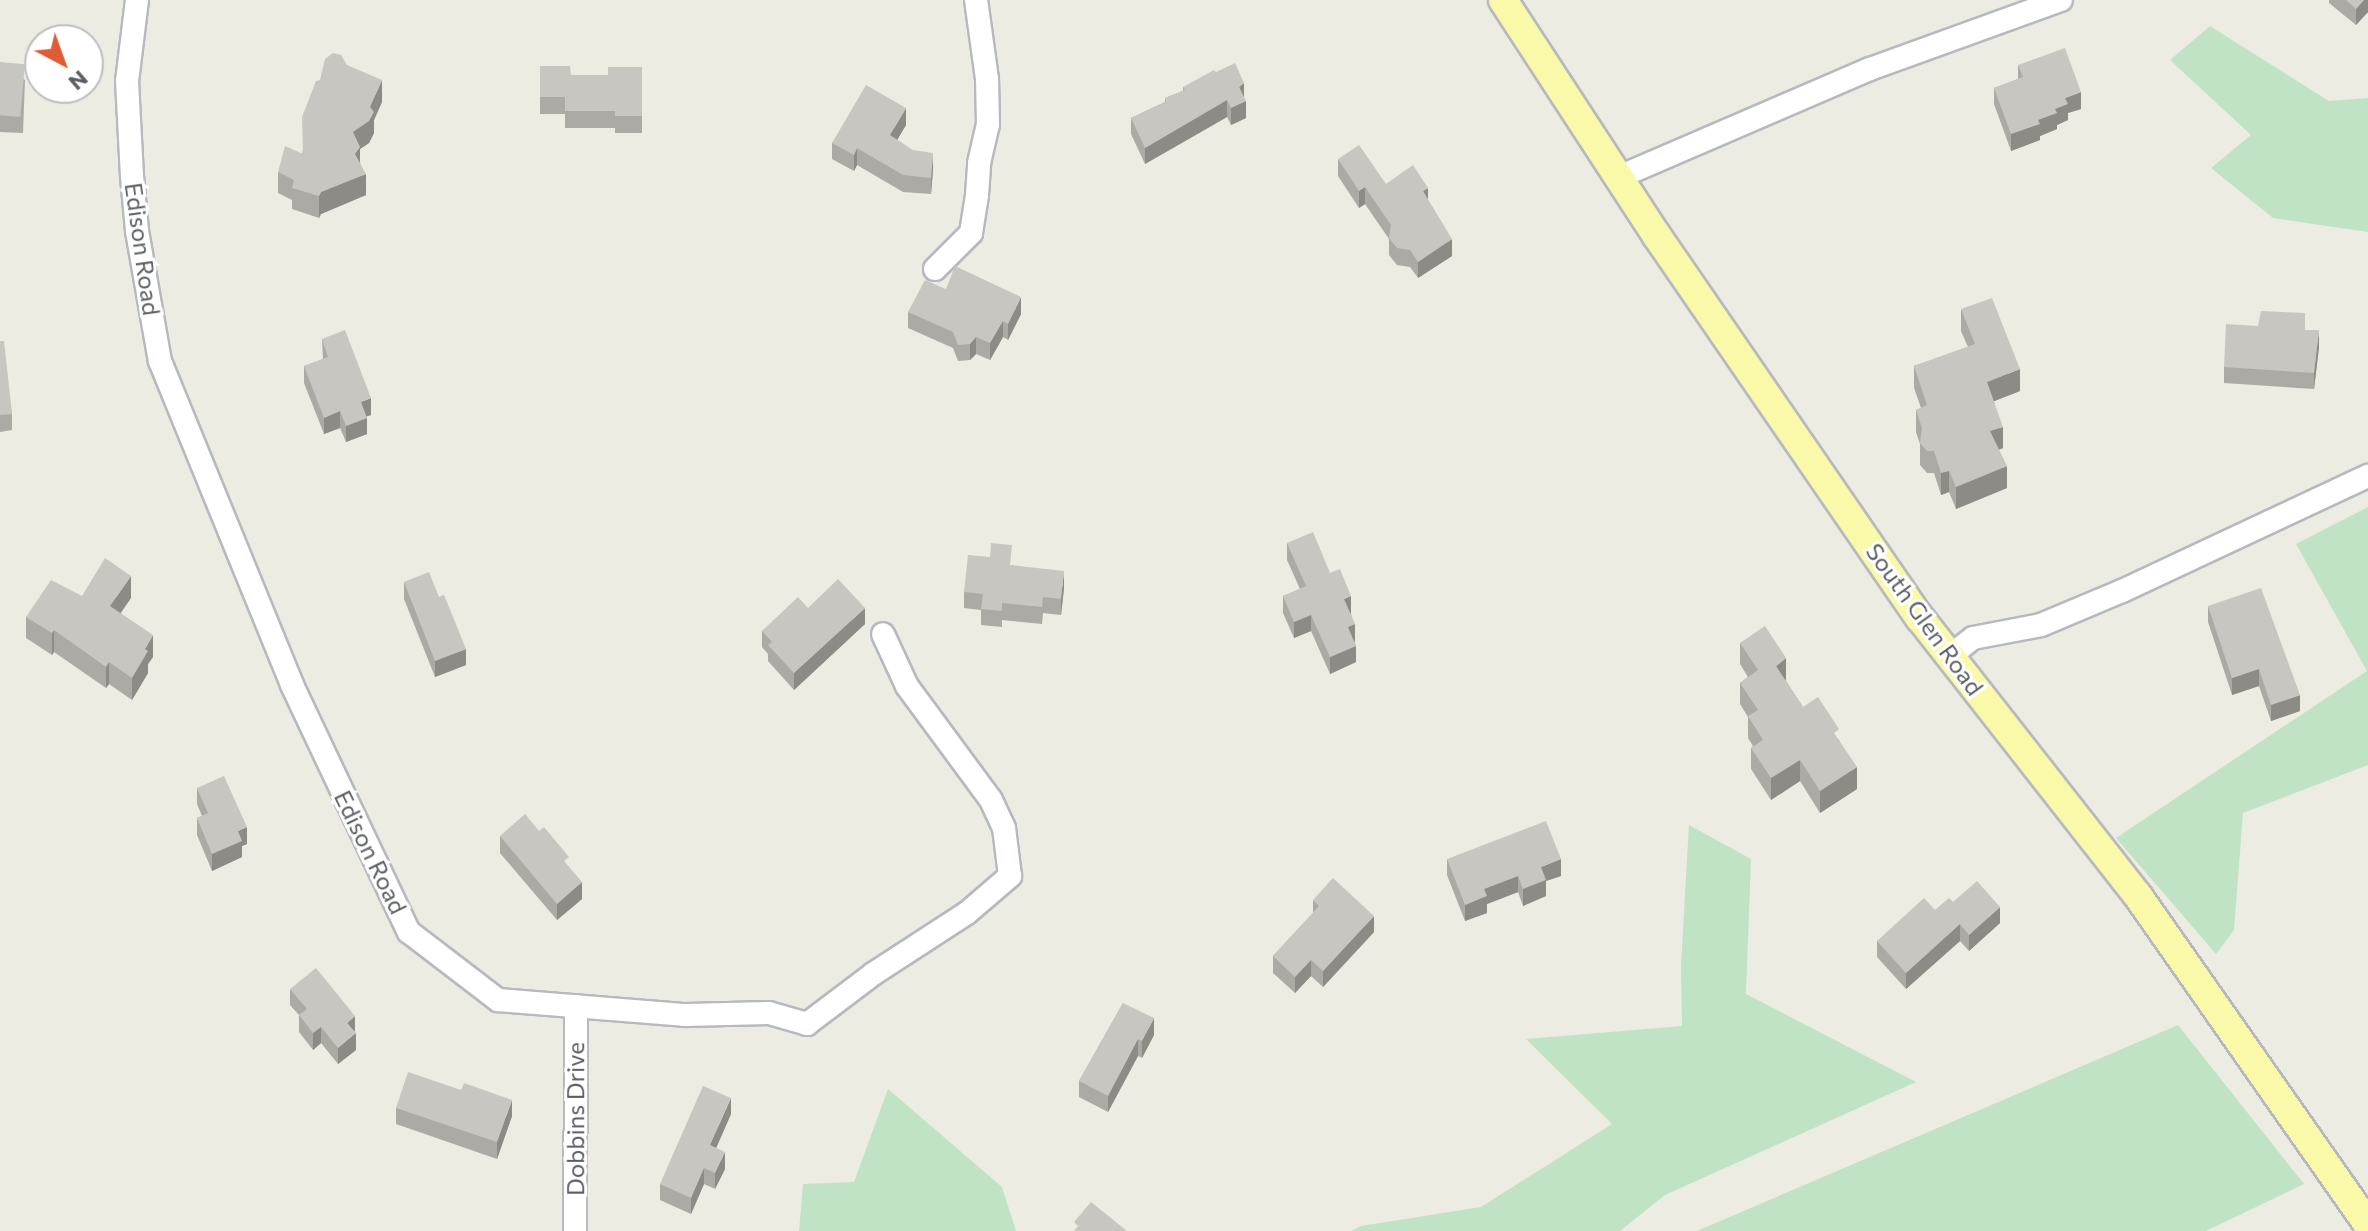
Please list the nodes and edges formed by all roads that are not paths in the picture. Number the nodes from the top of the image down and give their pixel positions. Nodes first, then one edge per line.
1 (137, 0) edge
2 (976, 0) edge
3 (1503, 0) edge
4 (2061, 0) edge
5 (1619, 177) junction
6 (935, 269) dead end
7 (2368, 476) edge
8 (883, 634) dead end
9 (1950, 656) junction
10 (576, 1006) junction
11 (2368, 1224) edge
12 (575, 1231) edge

1 - 10 street, Edison Road
2 - 6 street
3 - 5 main road, South Glen Road
4 - 5 street
5 - 9 main road, South Glen Road
7 - 9 street
8 - 10 street, Edison Road
9 - 11 main road, South Glen Road
10 - 12 street, Dobbins Drive

